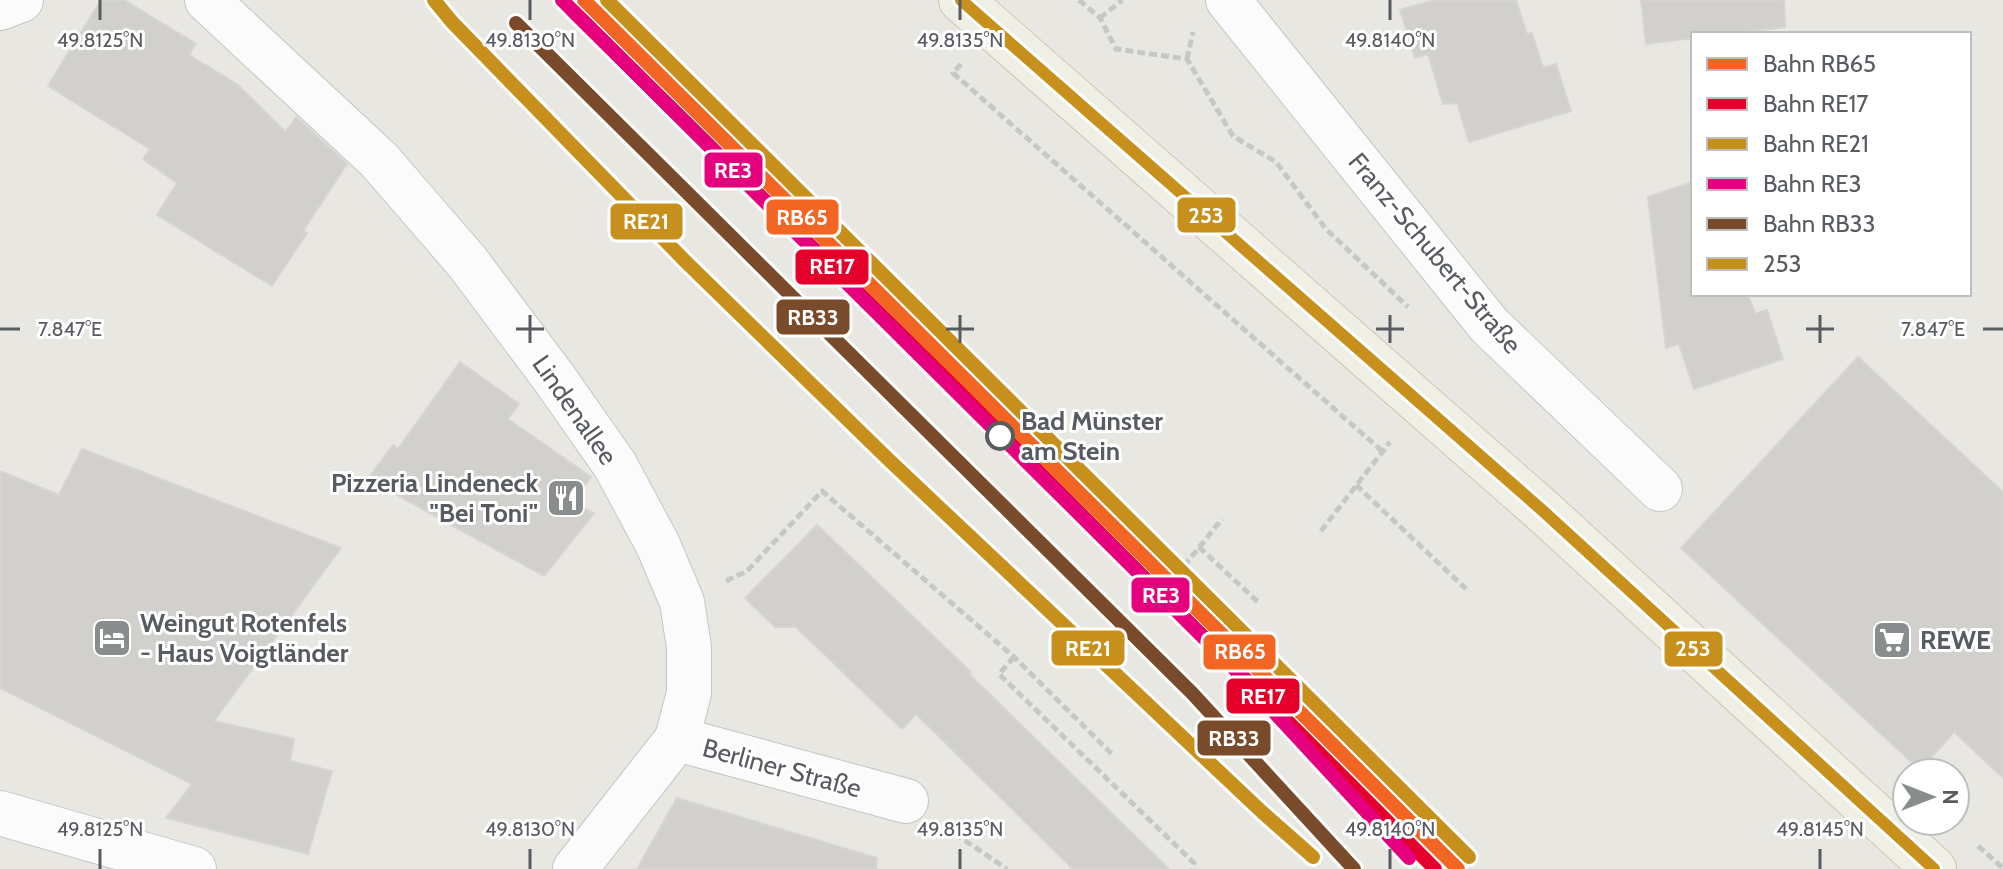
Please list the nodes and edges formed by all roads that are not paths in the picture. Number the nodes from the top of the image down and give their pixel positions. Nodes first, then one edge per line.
1 (21, 0) edge
2 (207, 0) edge
3 (1228, 0) edge
4 (0, 8) edge
5 (976, 13) edge
6 (1660, 489) dead end
7 (677, 739) junction
8 (906, 801) road end
9 (0, 813) edge
10 (194, 869) edge
11 (575, 869) edge
12 (1934, 869) edge

1 - 4 street
2 - 7 street, Lindenallee
3 - 6 street, Franz-Schubert-Straße
5 - 12 main road
7 - 8 street, Berliner Straße
7 - 11 street, Berliner Straße
9 - 10 street

